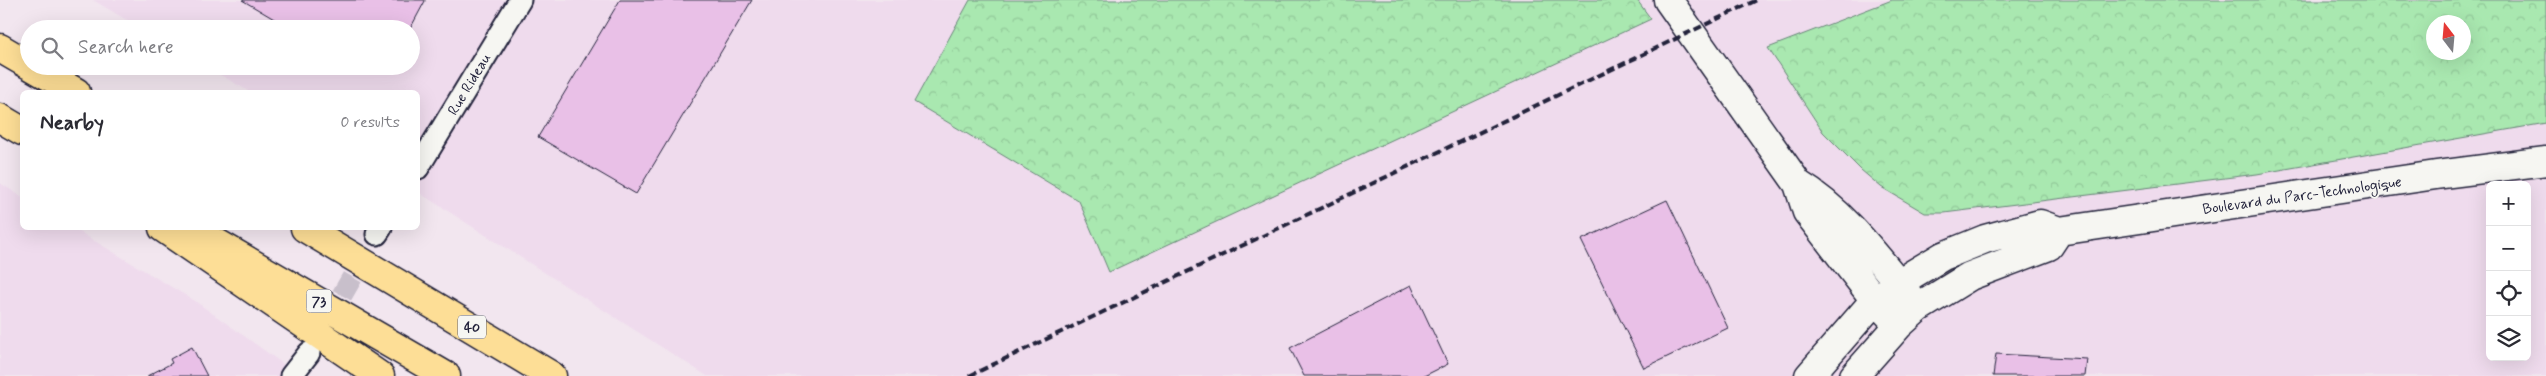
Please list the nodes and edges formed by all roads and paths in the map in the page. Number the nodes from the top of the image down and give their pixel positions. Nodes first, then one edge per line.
1 (520, 0) edge
2 (1668, 0) edge
3 (0, 48) edge
4 (20, 60) edge
5 (46, 75) edge
6 (72, 90) edge
7 (0, 118) edge
8 (20, 130) edge
9 (2546, 161) edge
10 (420, 165) edge
11 (1798, 184) junction
12 (166, 230) edge
13 (194, 230) edge
14 (308, 230) edge
15 (2058, 231) junction
16 (1898, 283) junction
17 (1875, 300) junction
18 (1908, 316) junction
19 (308, 353) dead end
20 (291, 376) edge
21 (380, 376) edge
22 (446, 376) edge
23 (552, 376) edge
24 (1808, 376) edge
25 (1854, 376) edge

1 - 10 street, Rue Rideau
2 - 11 street
3 - 4 highway
5 - 6 highway
7 - 8 highway
9 - 15 street, Boulevard du Parc-Technologique
11 - 16 street
11 - 17 street
12 - 21 highway
13 - 22 highway, 73
14 - 23 highway, 40
15 - 16 street, Boulevard du Parc-Technologique
15 - 18 street
16 - 17 street, Boulevard du Parc-Technologique
16 - 18 street
17 - 18 street
17 - 24 street, Boulevard du Parc-Technologique
18 - 25 street
19 - 20 street

